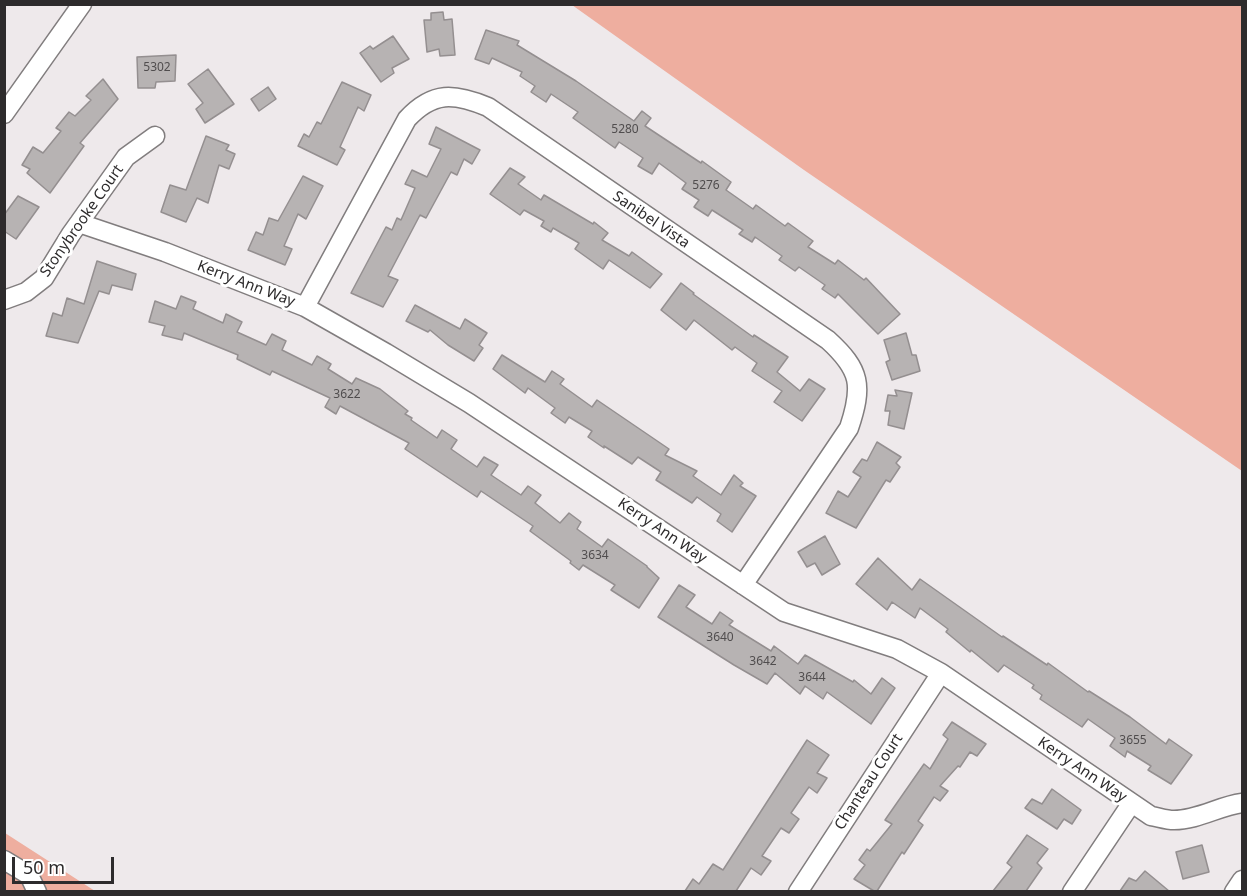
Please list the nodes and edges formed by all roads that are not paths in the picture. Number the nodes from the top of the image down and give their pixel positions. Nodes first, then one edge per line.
1 (82, 4) edge
2 (4, 114) edge
3 (155, 136) dead end
4 (79, 223) junction
5 (4, 300) edge
6 (305, 307) junction
7 (744, 585) junction
8 (941, 673) junction
9 (1242, 803) edge
10 (1131, 804) junction
11 (4, 860) edge
12 (1242, 880) edge
13 (37, 891) edge
14 (798, 891) edge
15 (1072, 891) edge
16 (1234, 891) edge

1 - 2 street
3 - 4 street, Stonybrooke Court
4 - 5 street, Stonybrooke Court
4 - 6 street, Kerry Ann Way
6 - 7 street, Kerry Ann Way
6 - 7 street, Sanibel Vista
7 - 8 street, Kerry Ann Way
8 - 10 street, Kerry Ann Way
8 - 14 street, Chanteau Court
9 - 10 street, Kerry Ann Way
10 - 15 street
11 - 13 street
12 - 16 street

